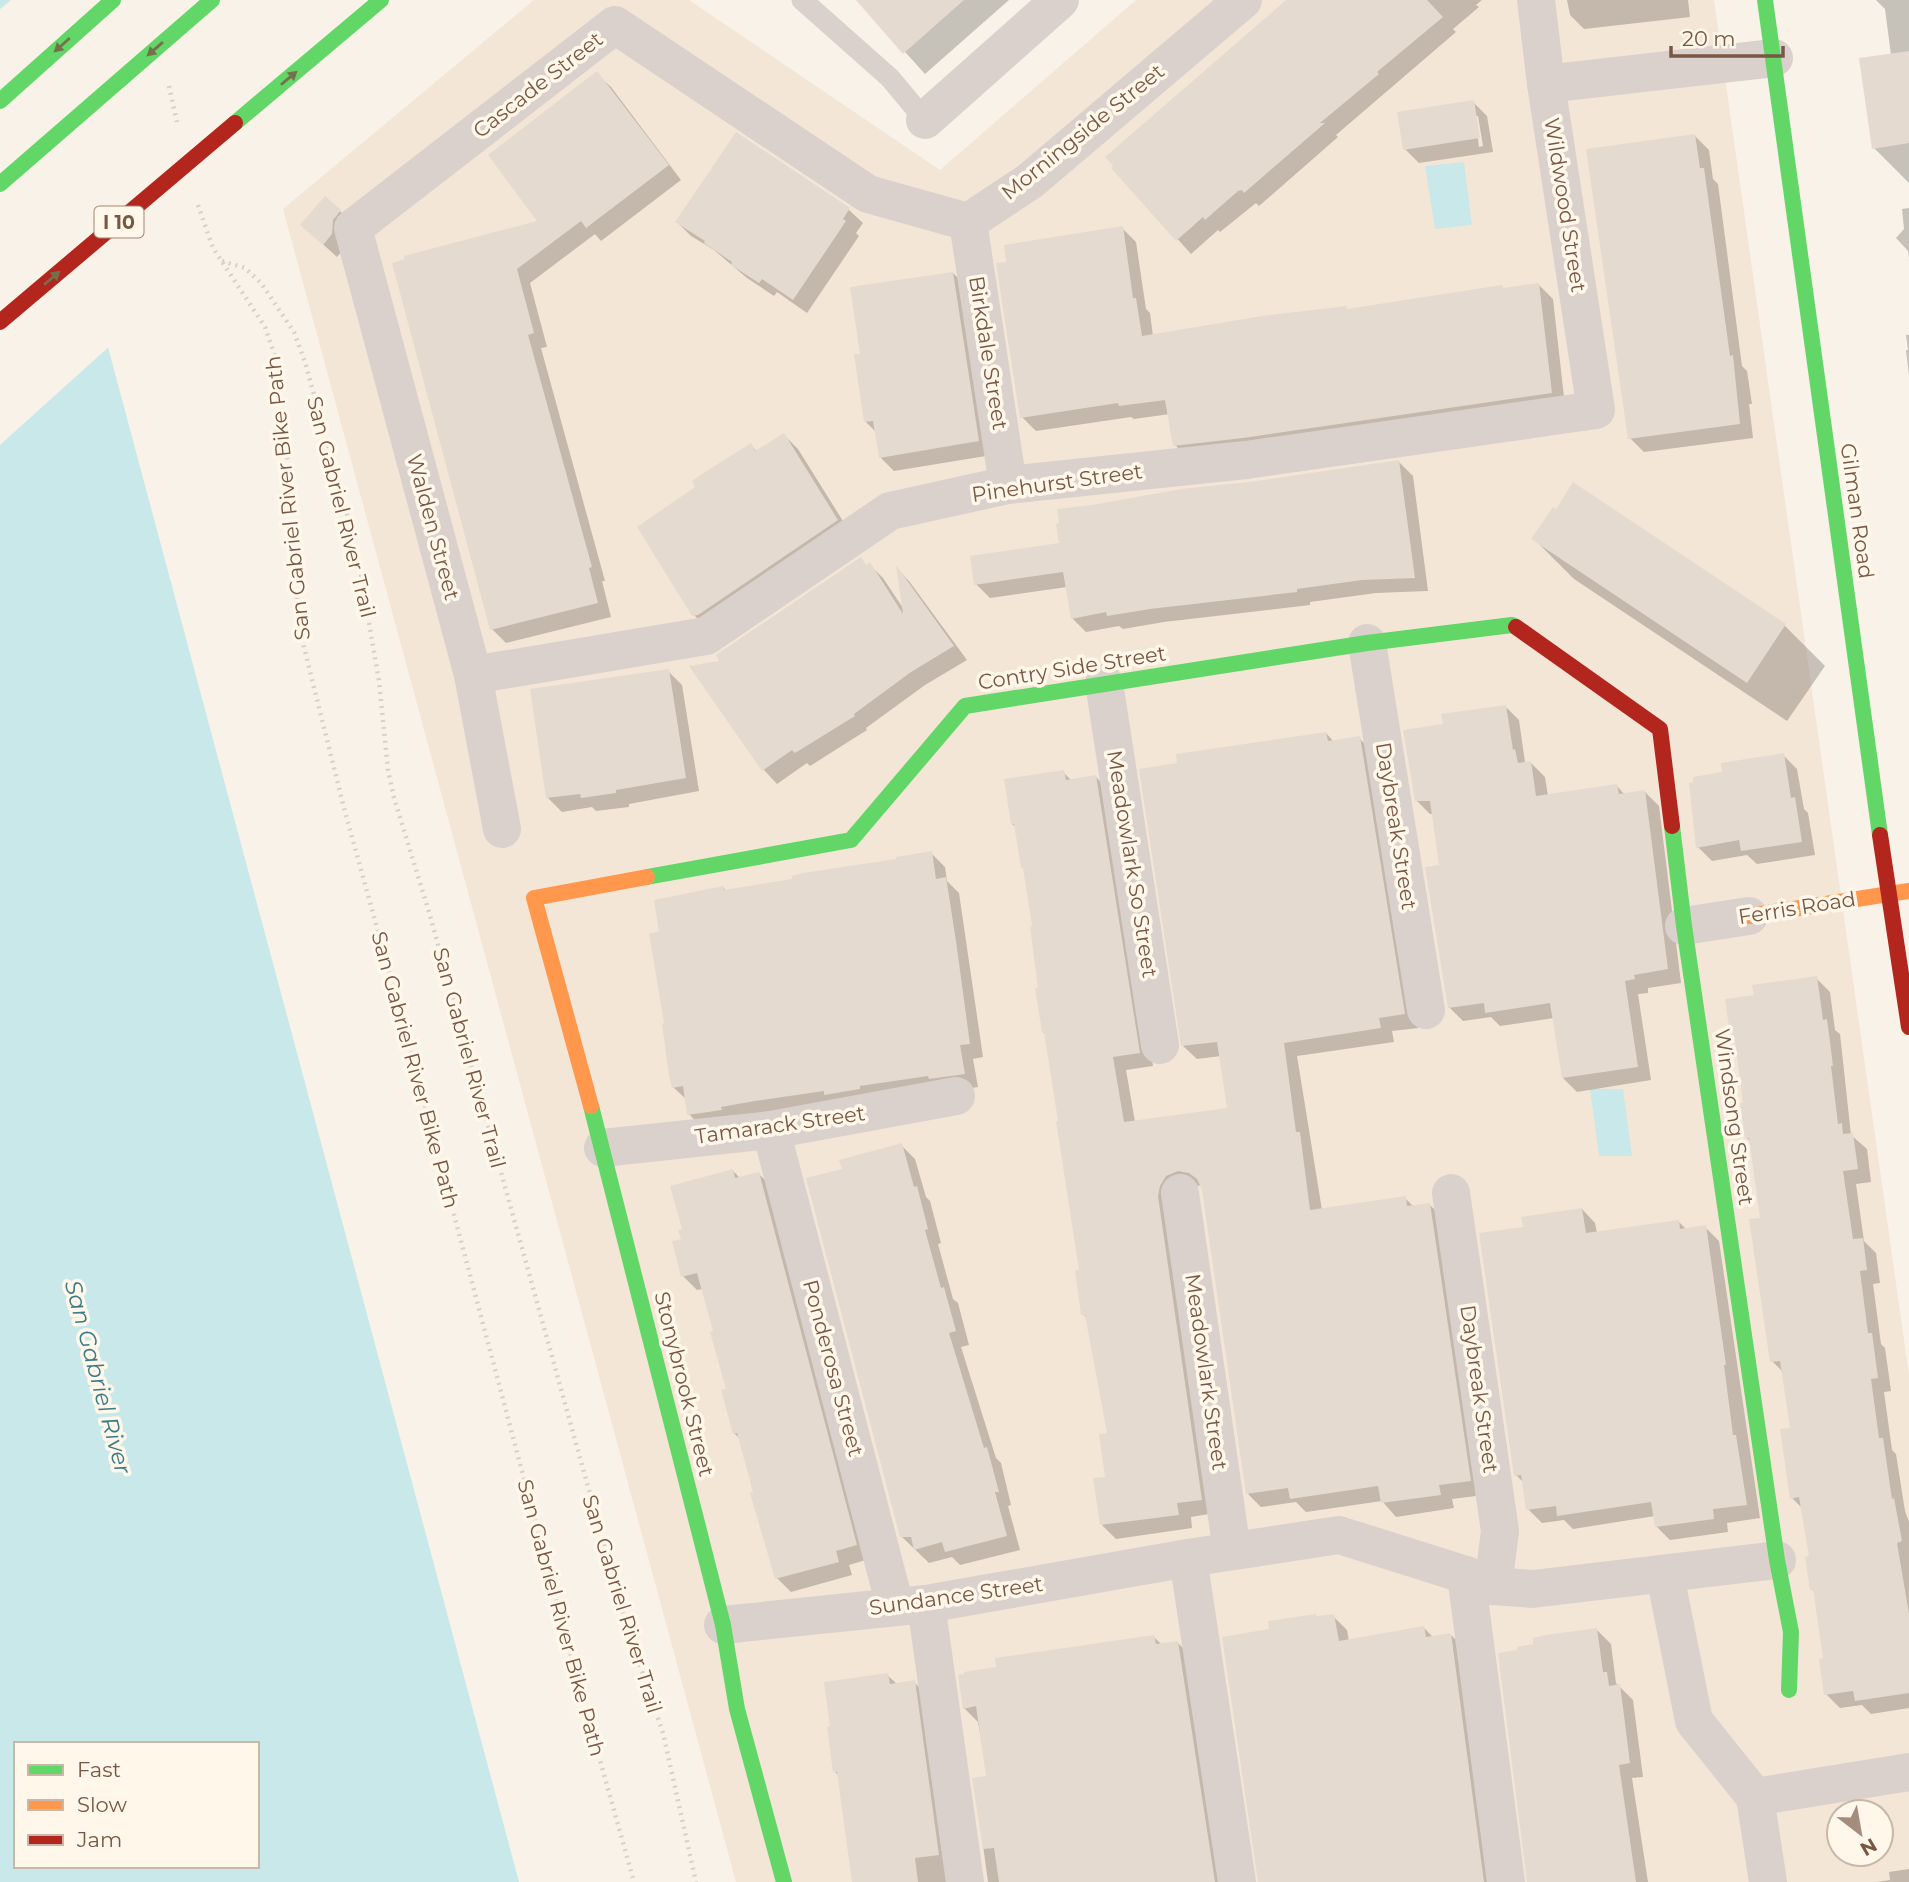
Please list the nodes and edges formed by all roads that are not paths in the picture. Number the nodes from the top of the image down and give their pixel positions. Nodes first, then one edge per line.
1 (113, 0) edge
2 (802, 0) edge
3 (1060, 0) edge
4 (1243, 0) edge
5 (1536, 0) edge
6 (1765, 0) edge
7 (209, 2) edge
8 (380, 2) edge
9 (1774, 58) junction
10 (1546, 85) junction
11 (0, 101) edge
12 (925, 120) joint
13 (0, 184) edge
14 (968, 222) junction
15 (353, 228) joint
16 (0, 321) edge
17 (1596, 410) joint
18 (1008, 485) junction
19 (1512, 625) joint
20 (1367, 643) junction
21 (473, 675) junction
22 (1104, 683) junction
23 (502, 829) dead end
24 (1909, 891) edge
25 (1888, 894) junction
26 (534, 898) joint
27 (1749, 916) joint
28 (1685, 926) junction
29 (1426, 1010) dead end
30 (1909, 1027) edge
31 (1160, 1045) dead end
32 (956, 1096) dead end
33 (771, 1130) junction
34 (603, 1148) junction
35 (1180, 1193) dead end
36 (1451, 1193) dead end
37 (1232, 1551) junction
38 (1188, 1558) junction
39 (1777, 1560) junction
40 (1665, 1574) junction
41 (1480, 1580) junction
42 (911, 1605) junction
43 (723, 1625) junction
44 (1788, 1690) dead end
45 (1909, 1772) edge
46 (1755, 1797) junction
47 (784, 1882) edge
48 (965, 1882) edge
49 (1237, 1882) edge
50 (1506, 1882) edge
51 (1768, 1882) edge

1 -> 11 main road
2 - 12 lane
3 - 12 street
4 - 14 street, Morningside Street
5 - 10 street, Wildwood Street
6 - 9 main road, Gilman Road
7 -> 13 main road
16 -> 8 main road, I 10
9 - 10 street
9 - 25 main road, Gilman Road
10 - 17 street, Wildwood Street
14 - 15 street, Cascade Street
14 - 18 street, Birkdale Street
15 - 21 street, Walden Street
17 - 18 street, Pinehurst Street
18 - 21 street, Pinehurst Street
19 - 20 main road, Contry Side Street
19 - 28 main road, Windsong Street
20 - 22 main road, Contry Side Street
20 - 29 street, Daybreak Street
21 - 23 street, Walden Street
22 - 26 main road, Contry Side Street
22 - 31 street, Meadowlark So Street
24 - 25 main road, Ferris Road
25 - 27 main road, Ferris Road
25 - 30 main road, Gilman Road
26 - 34 main road, Stonybrook Street
27 - 28 street, Ferris Road
28 - 39 main road, Windsong Street
32 - 33 street, Tamarack Street
33 - 34 street, Tamarack Street
33 - 42 street, Ponderosa Street
34 - 43 main road, Stonybrook Street
35 - 37 street, Meadowlark Street
36 - 41 street, Daybreak Street
37 - 38 street
37 - 41 street
38 - 42 street, Sundance Street
38 - 49 street
39 - 40 street
39 - 44 main road, Windsong Street
40 - 41 street
40 - 46 street
41 - 50 street, Daybreak Street
42 - 43 street, Sundance Street
42 - 48 street, Ponderosa Street
43 - 47 main road, Stonybrook Street
45 - 46 street
46 - 51 street

